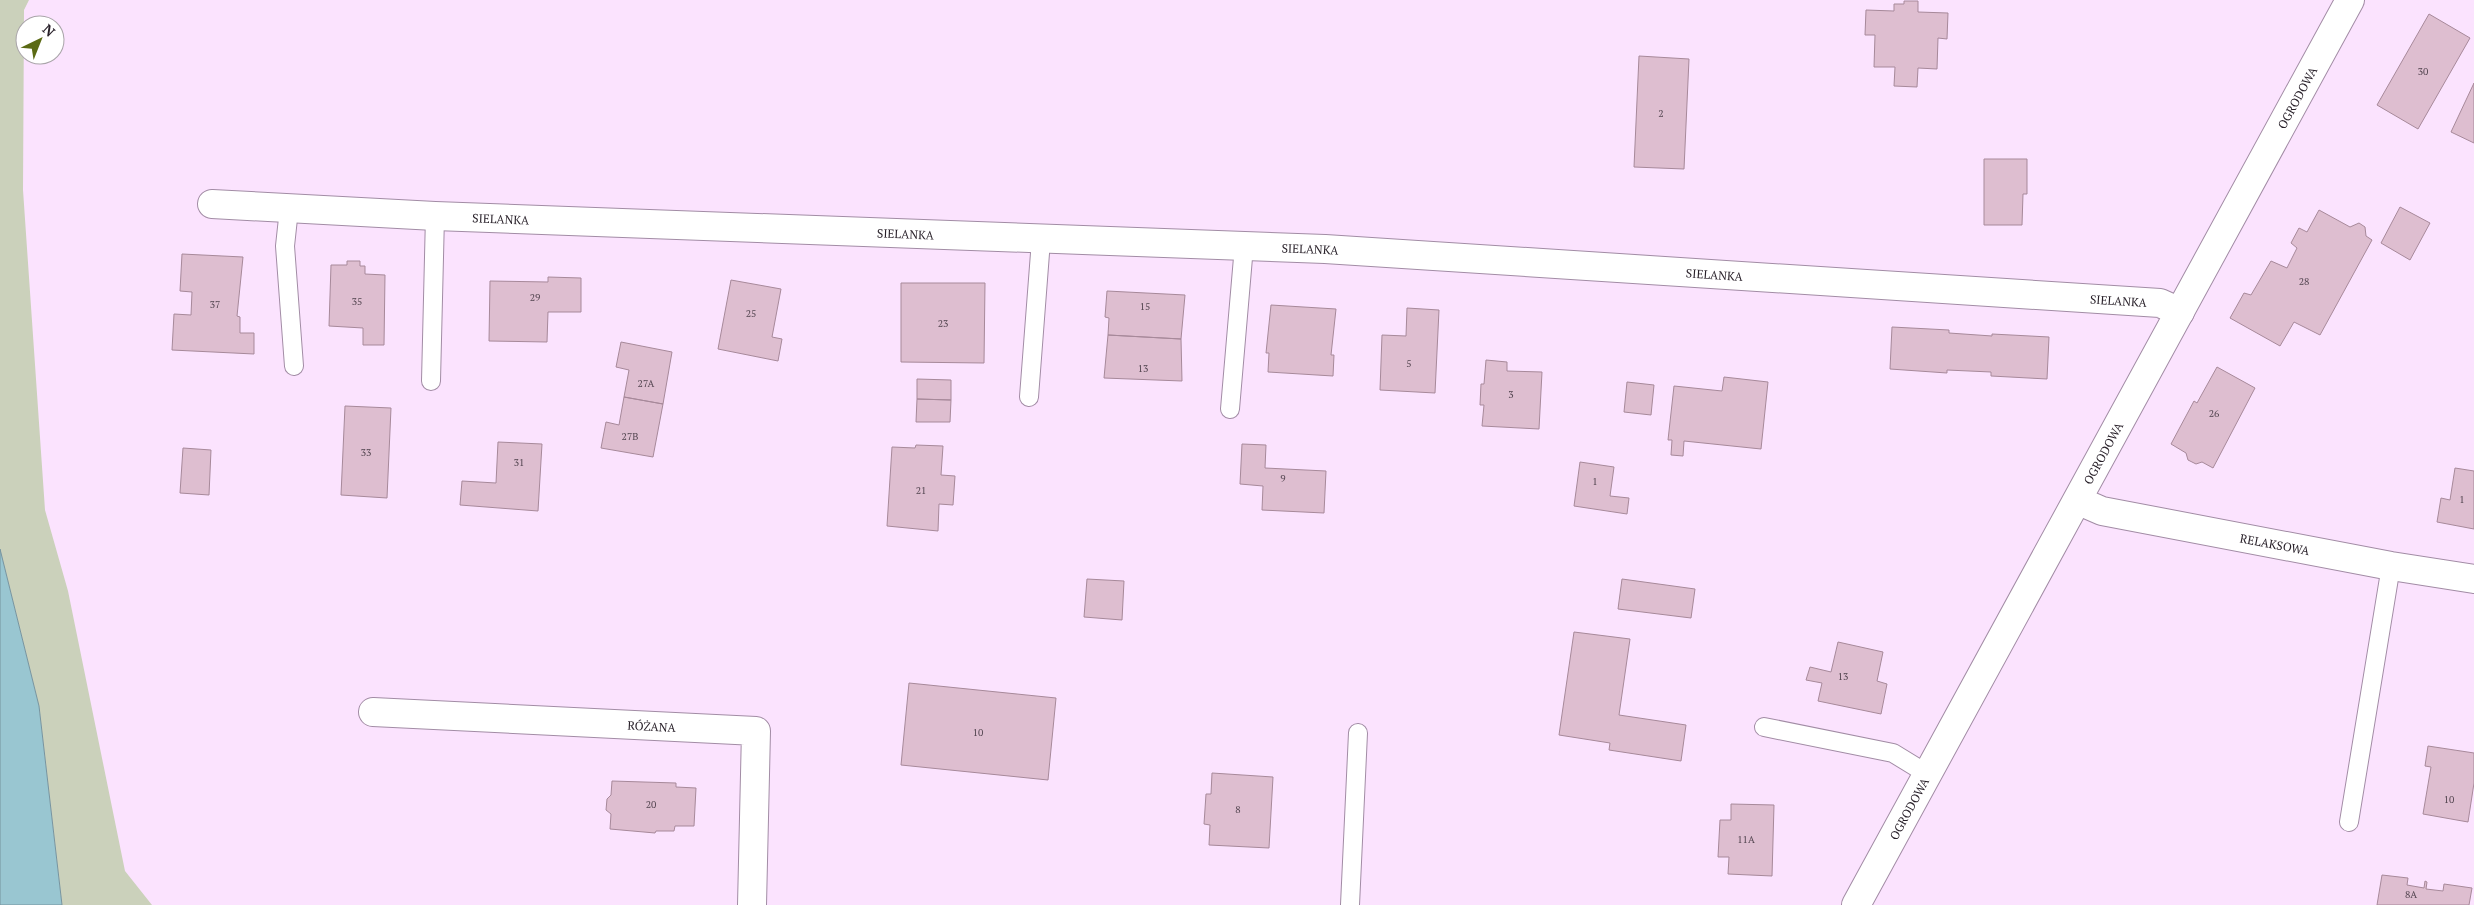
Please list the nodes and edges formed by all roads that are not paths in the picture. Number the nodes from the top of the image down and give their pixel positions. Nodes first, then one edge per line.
1 (2350, 0) edge
2 (212, 204) dead end
3 (289, 209) junction
4 (435, 216) junction
5 (1041, 240) junction
6 (1244, 246) junction
7 (2180, 312) junction
8 (294, 366) dead end
9 (431, 381) dead end
10 (1029, 397) dead end
11 (1230, 409) dead end
12 (2078, 501) junction
13 (2391, 566) junction
14 (2474, 579) edge
15 (373, 712) dead end
16 (1764, 727) dead end
17 (1358, 733) dead end
18 (1929, 774) junction
19 (2350, 822) dead end
20 (752, 905) edge
21 (1350, 905) edge
22 (1856, 905) edge

1 - 7 street, OGRODOWA
2 - 3 street, SIELANKA
3 - 4 street, SIELANKA
3 - 8 lane
4 - 5 street, SIELANKA
4 - 9 lane
5 - 6 street, SIELANKA
5 - 10 lane
6 - 7 street, SIELANKA
6 - 11 lane
7 - 12 street, OGRODOWA
12 - 13 street, RELAKSOWA
12 - 18 street, OGRODOWA
13 - 14 street, RELAKSOWA
13 - 19 lane
15 - 20 street, RÓŻANA
16 - 18 lane
17 - 21 lane
18 - 22 street, OGRODOWA

